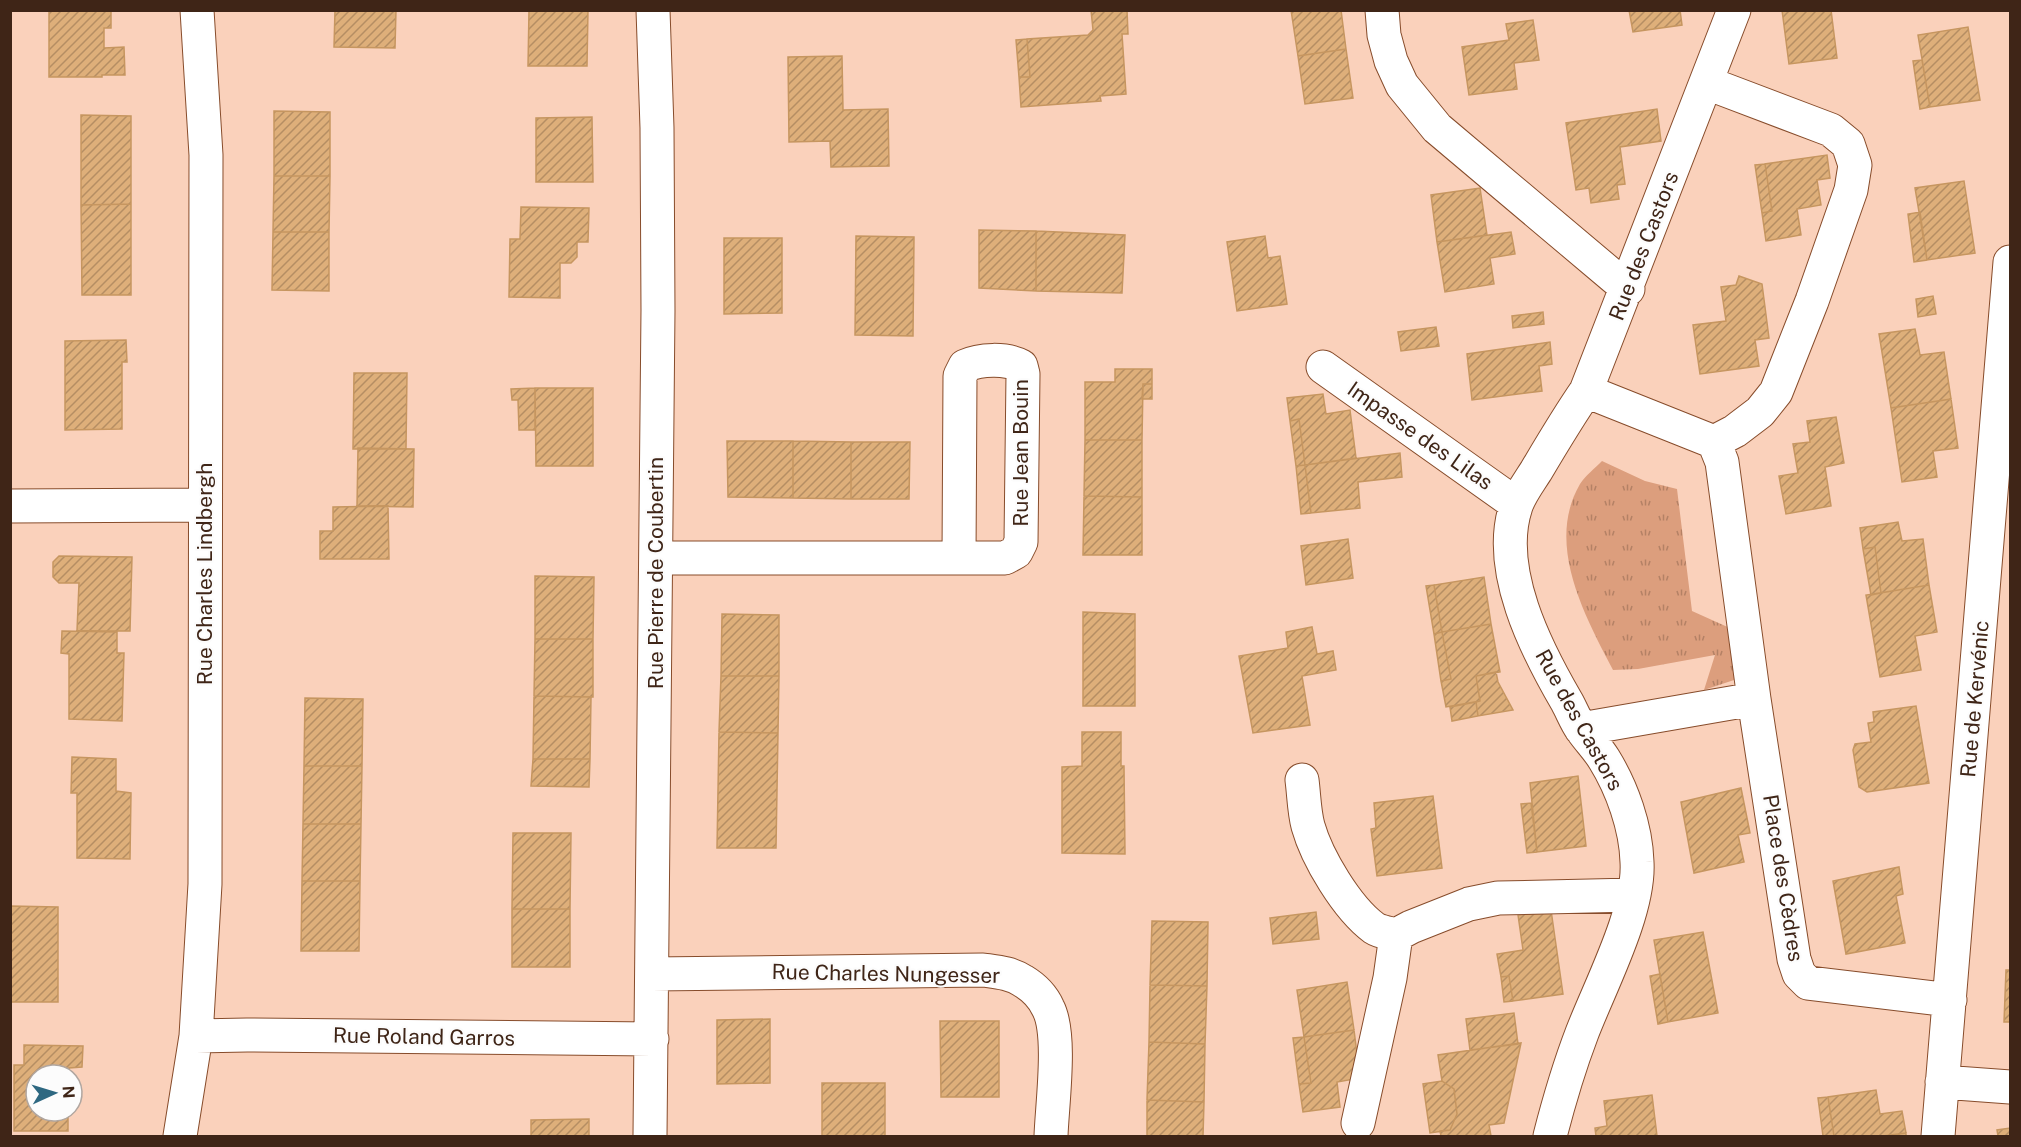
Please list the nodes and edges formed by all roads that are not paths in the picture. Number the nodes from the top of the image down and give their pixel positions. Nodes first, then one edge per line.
1 (197, 10) edge
2 (653, 10) edge
3 (1382, 10) edge
4 (1734, 10) edge
5 (1707, 83) junction
6 (2010, 262) edge
7 (1628, 289) junction
8 (1323, 367) dead end
9 (1587, 391) junction
10 (1714, 442) junction
11 (1516, 504) junction
12 (205, 505) junction
13 (10, 506) edge
14 (656, 558) junction
15 (959, 558) junction
16 (1754, 699) junction
17 (1581, 729) junction
18 (1302, 780) dead end
19 (1634, 895) junction
20 (1396, 935) junction
21 (652, 974) junction
22 (1950, 1000) junction
23 (196, 1036) junction
24 (652, 1039) junction
25 (1942, 1082) junction
26 (2010, 1088) edge
27 (1358, 1123) dead end
28 (180, 1137) edge
29 (650, 1137) edge
30 (1051, 1137) edge
31 (1550, 1137) edge
32 (1938, 1137) edge

1 - 12 street, Rue Charles Lindbergh
2 - 14 street, Rue Pierre de Coubertin
3 - 7 street
4 - 5 street, Rue des Castors
5 - 7 street, Rue des Castors
5 - 10 street
6 - 22 street, Rue de Kervénic
7 - 9 street, Rue des Castors
8 - 11 street, Impasse des Lilas
9 - 10 street
9 - 11 street, Rue des Castors
10 - 16 street, Place des Cèdres
11 - 17 street, Rue des Castors
12 - 13 street
12 - 23 street, Rue Charles Lindbergh
14 - 15 street, Rue Jean Bouin
14 - 21 street, Rue Pierre de Coubertin
15 - 15 street, Rue Jean Bouin
16 - 17 street
16 - 22 street, Place des Cèdres
17 - 19 street, Rue des Castors
18 - 20 street
19 - 20 street
19 - 31 street, Rue des Castors
20 - 27 street
21 - 24 street, Rue Pierre de Coubertin
21 - 30 street, Rue Charles Nungesser
22 - 25 street, Rue de Kervénic
23 - 24 street, Rue Roland Garros
23 - 28 street, Rue Charles Lindbergh
24 - 29 street, Rue Pierre de Coubertin
25 - 26 street
25 - 32 street, Rue de Kervénic

